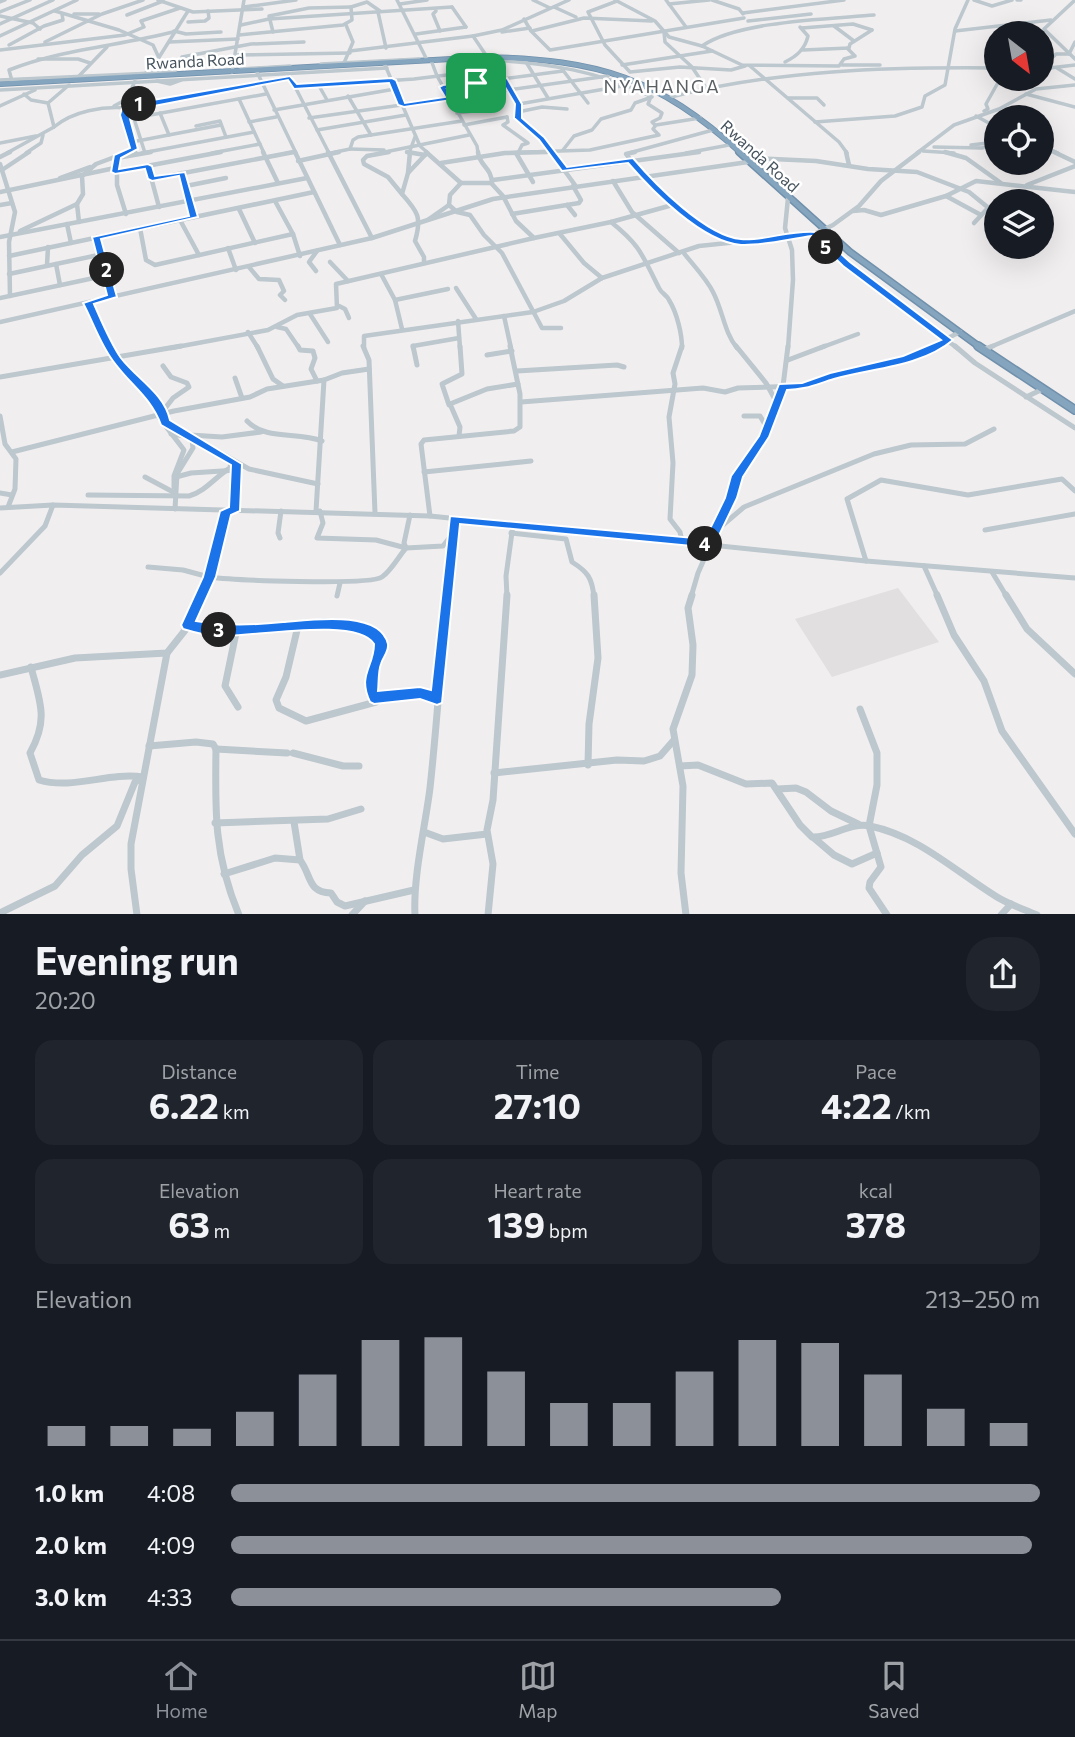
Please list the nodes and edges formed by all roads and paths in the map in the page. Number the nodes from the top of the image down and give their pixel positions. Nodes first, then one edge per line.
1 (30, 0) edge
2 (53, 0) edge
3 (76, 0) edge
4 (143, 0) edge
5 (245, 0) edge
6 (296, 0) edge
7 (397, 0) edge
8 (427, 0) edge
9 (533, 0) edge
10 (569, 0) edge
11 (711, 0) edge
12 (844, 0) edge
13 (968, 0) edge
14 (974, 0) edge
15 (1017, 0) edge
16 (1075, 0) edge
17 (160, 1) edge
18 (277, 1) edge
19 (419, 1) edge
20 (616, 1) edge
21 (453, 2) edge
22 (667, 2) edge
23 (400, 4) junction
24 (992, 5) junction
25 (244, 7) junction
26 (451, 7) junction
27 (180, 8) junction
28 (351, 8) junction
29 (552, 8) junction
30 (262, 9) dead end
31 (439, 9) junction
32 (997, 9) dead end
33 (55, 10) junction
34 (188, 10) junction
35 (404, 11) junction
36 (198, 12) junction
37 (208, 12) junction
38 (242, 12) junction
39 (380, 12) junction
40 (61, 13) junction
41 (0, 14) edge
42 (102, 14) junction
43 (353, 14) junction
44 (811, 14) dead end
45 (127, 15) dead end
46 (874, 15) dead end
47 (584, 18) junction
48 (745, 18) junction
49 (11, 19) junction
50 (269, 19) junction
51 (524, 19) junction
52 (590, 19) junction
53 (1051, 20) junction
54 (90, 21) junction
55 (655, 21) junction
56 (188, 22) junction
57 (30, 23) junction
58 (0, 24) edge
59 (346, 24) junction
60 (794, 24) junction
61 (241, 25) junction
62 (177, 26) junction
63 (834, 26) junction
64 (466, 27) junction
65 (686, 27) junction
66 (757, 28) junction
67 (802, 28) junction
68 (40, 29) junction
69 (440, 30) junction
70 (531, 30) junction
71 (954, 31) junction
72 (174, 32) junction
73 (221, 32) dead end
74 (273, 32) junction
75 (496, 32) junction
76 (664, 32) junction
77 (125, 34) junction
78 (416, 34) junction
79 (1, 36) edge
80 (473, 36) junction
81 (238, 37) junction
82 (25, 38) junction
83 (143, 41) junction
84 (854, 41) junction
85 (169, 42) junction
86 (304, 42) dead end
87 (420, 43) junction
88 (604, 43) junction
89 (1075, 43) edge
90 (43, 44) junction
91 (702, 46) junction
92 (107, 47) junction
93 (237, 47) junction
94 (386, 48) junction
95 (847, 48) junction
96 (1, 49) edge
97 (548, 50) junction
98 (803, 50) junction
99 (712, 51) junction
100 (350, 52) junction
101 (1069, 54) junction
102 (235, 55) junction
103 (289, 55) junction
104 (680, 56) junction
105 (1054, 56) edge
106 (159, 58) junction
107 (1075, 58) edge
108 (38, 59) junction
109 (428, 59) junction
110 (488, 59) junction
111 (551, 61) junction
112 (526, 62) junction
113 (90, 63) junction
114 (343, 63) junction
115 (386, 63) junction
116 (778, 64) junction
117 (622, 65) junction
118 (842, 65) junction
119 (880, 65) dead end
120 (1075, 65) edge
121 (281, 66) junction
122 (560, 66) junction
123 (748, 66) junction
124 (692, 67) junction
125 (948, 67) junction
126 (1056, 67) joint
127 (984, 68) edge
128 (496, 69) junction
129 (232, 71) junction
130 (563, 71) junction
131 (174, 72) junction
132 (207, 72) junction
133 (256, 72) junction
134 (288, 72) junction
135 (534, 75) junction
136 (79, 76) junction
137 (145, 76) junction
138 (437, 76) junction
139 (608, 76) junction
140 (155, 77) junction
141 (194, 77) junction
142 (290, 78) junction
143 (504, 79) junction
144 (766, 79) junction
145 (1075, 79) edge
146 (136, 80) junction
147 (392, 80) junction
148 (12, 81) junction
149 (0, 82) edge
150 (571, 82) junction
151 (260, 83) junction
152 (627, 83) junction
153 (318, 84) junction
154 (70, 85) junction
155 (1075, 85) edge
156 (541, 86) junction
157 (622, 86) junction
158 (294, 87) junction
159 (443, 87) junction
160 (44, 88) junction
161 (706, 88) junction
162 (395, 89) junction
163 (654, 89) junction
164 (0, 90) edge
165 (510, 90) junction
166 (624, 91) dead end
167 (993, 91) edge
168 (578, 92) junction
169 (24, 94) junction
170 (266, 94) junction
171 (1026, 94) junction
172 (181, 96) junction
173 (348, 96) junction
174 (671, 97) junction
175 (449, 98) junction
176 (548, 98) junction
177 (651, 98) junction
178 (788, 98) junction
179 (239, 99) junction
180 (327, 100) junction
181 (0, 102) edge
182 (48, 103) junction
183 (588, 103) dead end
184 (519, 104) junction
185 (303, 105) junction
186 (402, 105) junction
187 (824, 105) dead end
188 (128, 107) junction
189 (1075, 107) edge
190 (112, 108) junction
191 (187, 108) junction
192 (356, 109) junction
193 (568, 109) dead end
194 (274, 110) junction
195 (482, 110) dead end
196 (160, 113) junction
197 (457, 113) junction
198 (517, 113) junction
199 (406, 115) junction
200 (979, 115) junction
201 (276, 117) junction
202 (507, 117) junction
203 (134, 118) junction
204 (309, 118) junction
205 (700, 118) junction
206 (984, 118) edge
207 (248, 122) junction
208 (363, 122) junction
209 (815, 122) junction
210 (463, 123) junction
211 (221, 125) junction
212 (655, 125) junction
213 (196, 126) dead end
214 (54, 127) junction
215 (317, 130) junction
216 (412, 130) junction
217 (713, 130) junction
218 (254, 132) junction
219 (43, 135) junction
220 (169, 135) junction
221 (370, 135) junction
222 (470, 135) junction
223 (226, 137) junction
224 (415, 137) junction
225 (141, 141) junction
226 (132, 142) junction
227 (0, 143) edge
228 (260, 144) junction
229 (729, 145) junction
230 (420, 146) junction
231 (984, 147) edge
232 (350, 149) junction
233 (393, 150) junction
234 (410, 150) junction
235 (563, 150) junction
236 (927, 150) junction
237 (551, 151) junction
238 (920, 151) junction
239 (135, 152) junction
240 (294, 152) junction
241 (145, 153) junction
242 (331, 153) junction
243 (517, 153) junction
244 (1054, 153) edge
245 (426, 154) junction
246 (0, 157) edge
247 (266, 157) junction
248 (478, 157) junction
249 (754, 158) dead end
250 (630, 160) junction
251 (298, 161) junction
252 (748, 162) junction
253 (441, 163) junction
254 (0, 164) edge
255 (116, 164) junction
256 (849, 165) junction
257 (1073, 165) edge
258 (93, 166) junction
259 (148, 166) junction
260 (2, 170) junction
261 (565, 170) junction
262 (898, 170) junction
263 (182, 173) junction
264 (408, 173) junction
265 (1075, 173) edge
266 (531, 175) junction
267 (82, 176) junction
268 (645, 176) junction
269 (226, 178) dead end
270 (307, 178) junction
271 (152, 179) junction
272 (56, 181) junction
273 (533, 181) dead end
274 (612, 181) junction
275 (492, 182) junction
276 (278, 183) junction
277 (461, 183) junction
278 (1001, 184) junction
279 (186, 186) junction
280 (574, 186) junction
281 (1027, 186) junction
282 (959, 189) junction
283 (9, 190) junction
284 (0, 192) edge
285 (314, 192) junction
286 (1075, 192) edge
287 (402, 194) junction
288 (946, 196) junction
289 (503, 197) junction
290 (788, 198) junction
291 (190, 201) junction
292 (275, 201) junction
293 (12, 203) junction
294 (77, 204) junction
295 (676, 204) junction
296 (0, 205) edge
297 (449, 205) junction
298 (566, 205) junction
299 (984, 206) edge
300 (159, 207) junction
301 (239, 209) junction
302 (800, 209) junction
303 (853, 211) junction
304 (457, 212) junction
305 (984, 212) edge
306 (789, 213) junction
307 (125, 214) junction
308 (512, 214) junction
309 (575, 215) dead end
310 (634, 215) junction
311 (981, 215) junction
312 (194, 217) junction
313 (180, 220) junction
314 (429, 220) junction
315 (79, 222) junction
316 (611, 222) junction
317 (40, 223) junction
318 (974, 223) dead end
319 (67, 224) junction
320 (420, 224) junction
321 (140, 228) junction
322 (824, 229) junction
323 (26, 232) junction
324 (814, 233) junction
325 (293, 234) junction
326 (559, 234) junction
327 (11, 235) junction
328 (0, 237) edge
329 (97, 237) junction
330 (372, 238) junction
331 (534, 239) junction
332 (790, 240) junction
333 (742, 242) junction
334 (71, 243) junction
335 (255, 243) junction
336 (340, 246) junction
337 (48, 247) junction
338 (228, 248) junction
339 (498, 249) junction
340 (317, 251) junction
341 (681, 252) junction
342 (103, 254) junction
343 (199, 255) junction
344 (9, 256) junction
345 (300, 256) junction
346 (330, 262) dead end
347 (424, 263) junction
348 (649, 263) junction
349 (56, 264) junction
350 (47, 265) junction
351 (249, 267) junction
352 (236, 270) junction
353 (0, 271) edge
354 (9, 271) junction
355 (316, 271) dead end
356 (381, 274) junction
357 (108, 275) junction
358 (602, 278) junction
359 (348, 281) junction
360 (60, 285) junction
361 (456, 288) dead end
362 (449, 289) dead end
363 (10, 296) junction
364 (112, 297) junction
365 (0, 298) edge
366 (285, 300) dead end
367 (395, 300) junction
368 (88, 303) junction
369 (339, 306) junction
370 (1075, 311) edge
371 (533, 312) junction
372 (310, 314) junction
373 (504, 316) junction
374 (349, 318) dead end
375 (476, 319) junction
376 (458, 321) junction
377 (0, 322) edge
378 (277, 327) junction
379 (402, 328) junction
380 (561, 328) dead end
381 (248, 332) junction
382 (960, 332) junction
383 (858, 334) dead end
384 (459, 338) junction
385 (948, 340) junction
386 (328, 342) dead end
387 (985, 349) junction
388 (512, 351) junction
389 (487, 355) dead end
390 (115, 357) junction
391 (788, 360) junction
392 (417, 365) dead end
393 (163, 366) dead end
394 (624, 367) dead end
395 (369, 369) junction
396 (517, 371) junction
397 (0, 377) edge
398 (235, 378) dead end
399 (320, 380) junction
400 (518, 384) junction
401 (783, 386) junction
402 (286, 387) junction
403 (769, 387) junction
404 (1043, 389) junction
405 (673, 390) junction
406 (1026, 397) junction
407 (242, 398) junction
408 (521, 402) junction
409 (777, 402) junction
410 (449, 405) junction
411 (1075, 410) edge
412 (161, 414) junction
413 (0, 416) edge
414 (744, 416) dead end
415 (766, 426) junction
416 (1, 428) edge
417 (1075, 428) edge
418 (994, 429) dead end
419 (264, 432) junction
420 (171, 434) junction
421 (234, 435) junction
422 (188, 436) junction
423 (459, 436) junction
424 (212, 437) junction
425 (322, 441) junction
426 (202, 443) junction
427 (12, 452) junction
428 (190, 453) junction
429 (531, 461) dead end
430 (235, 465) junction
431 (424, 471) junction
432 (222, 472) junction
433 (145, 477) dead end
434 (176, 477) junction
435 (318, 484) junction
436 (1075, 491) edge
437 (0, 493) edge
438 (175, 494) junction
439 (12, 495) junction
440 (88, 495) dead end
441 (53, 505) junction
442 (8, 507) junction
443 (0, 508) edge
444 (175, 509) junction
445 (230, 511) junction
446 (281, 511) junction
447 (318, 511) junction
448 (375, 513) junction
449 (1075, 514) edge
450 (410, 515) junction
451 (430, 516) junction
452 (454, 519) junction
453 (512, 529) junction
454 (453, 530) junction
455 (985, 530) dead end
456 (716, 531) junction
457 (280, 538) dead end
458 (682, 542) junction
459 (709, 545) junction
460 (407, 548) junction
461 (866, 561) junction
462 (924, 566) junction
463 (148, 567) dead end
464 (992, 572) junction
465 (0, 573) edge
466 (209, 577) junction
467 (1075, 578) edge
468 (340, 583) junction
469 (337, 596) dead end
470 (188, 625) junction
471 (298, 626) junction
472 (237, 628) junction
473 (167, 653) junction
474 (31, 667) junction
475 (1075, 674) edge
476 (0, 675) edge
477 (437, 698) junction
478 (376, 702) dead end
479 (239, 708) dead end
480 (860, 709) dead end
481 (674, 740) junction
482 (149, 746) junction
483 (216, 749) junction
484 (588, 765) junction
485 (359, 766) dead end
486 (680, 766) junction
487 (494, 773) junction
488 (143, 777) junction
489 (778, 789) junction
490 (361, 809) dead end
491 (294, 822) junction
492 (215, 823) junction
493 (858, 824) junction
494 (869, 826) junction
495 (424, 832) junction
496 (487, 834) junction
497 (1075, 834) edge
498 (814, 838) junction
499 (877, 853) junction
500 (300, 860) junction
501 (224, 874) junction
502 (414, 890) junction
503 (365, 901) junction
504 (1011, 904) junction
505 (0, 913) edge
506 (137, 914) edge
507 (239, 914) edge
508 (353, 914) edge
509 (415, 914) edge
510 (488, 914) edge
511 (687, 914) edge
512 (886, 914) edge
513 (1002, 914) edge
514 (1035, 914) edge

1 - 41 street
2 - 49 street
3 - 33 street
4 - 42 street
5 - 25 street
6 - 18 street
7 - 23 street
8 - 19 street
9 - 29 street
10 - 29 street
11 - 22 street
11 - 48 street
12 - 48 street
13 - 71 street
14 - 24 street
15 - 24 street
16 - 53 street
17 - 27 street
17 - 45 street
18 - 25 street
19 - 23 street
20 - 52 street
20 - 55 street
21 - 26 street
22 - 65 street
23 - 35 street
24 - 32 street
25 - 38 street
26 - 31 street
26 - 64 street
27 - 34 street
27 - 77 street
28 - 39 street
28 - 43 street
28 - 50 street
29 - 47 street
29 - 51 street
30 - 38 street
31 - 35 street
31 - 69 street
33 - 40 street
33 - 57 street
34 - 36 street
34 - 62 street
35 - 39 street
35 - 78 street
36 - 37 street
36 - 56 street
37 - 38 street
37 - 56 street
38 - 61 street
39 - 43 street
39 - 94 street
40 - 42 street
40 - 54 street
40 - 68 street
41 - 49 street
42 - 54 street
43 - 50 street
43 - 59 street
44 - 48 street
46 - 60 street
47 - 52 street
47 - 70 street
48 - 65 street
48 - 66 street
49 - 57 street
49 - 58 street
50 - 61 street
50 - 74 street
51 - 70 street
51 - 75 street
52 - 55 street
52 - 88 street
53 - 71 street
53 - 101 street
54 - 77 street
54 - 90 street
55 - 76 street
56 - 62 street
57 - 68 street
57 - 79 street
59 - 74 street
59 - 100 street
60 - 66 street
60 - 67 street
61 - 81 street
62 - 72 street
63 - 67 street
63 - 84 street
63 - 84 street
64 - 69 street
64 - 80 street
65 - 76 street
66 - 91 street
67 - 98 street
68 - 82 street
69 - 78 street
70 - 75 street
70 - 97 street
71 - 125 street
72 - 73 street
72 - 83 street
72 - 85 street
74 - 81 street
75 - 80 street
76 - 88 street
76 - 91 street
76 - 104 street
77 - 83 street
77 - 90 street
78 - 87 street
79 - 82 street
80 - 87 street
80 - 110 street
81 - 85 street
81 - 93 street
82 - 96 street
83 - 92 street
83 - 106 street
84 - 95 street
85 - 106 street
86 - 93 street
87 - 94 street
87 - 109 street
88 - 97 street
88 - 117 street
89 - 101 street
90 - 96 street
91 - 99 street
92 - 108 street
92 - 113 street
93 - 102 street
93 - 131 street
94 - 100 street
95 - 98 street
95 - 118 street
97 - 111 street
98 - 116 street
99 - 104 street
99 - 123 street
100 - 103 street
100 - 114 street
101 - 105 street
101 - 107 street
102 - 103 street
102 - 129 street
103 - 121 street
104 - 117 street
104 - 124 street
106 - 137 street
108 - 113 street
108 - 148 street
109 - 110 highway, Rwanda Road
109 - 115 highway, Rwanda Road
109 - 138 street
110 - 111 highway, Rwanda Road
110 - 112 street
110 - 128 street
111 - 163 highway, Rwanda Road
112 - 122 street
112 - 135 street
113 - 136 street
114 - 115 highway, Rwanda Road
114 - 121 street
114 - 133 highway, Rwanda Road
115 - 134 street
115 - 147 street
116 - 118 street
116 - 123 street
117 - 124 street
118 - 119 street
120 - 126 street
121 - 129 street
122 - 130 street
122 - 139 street
123 - 124 street
123 - 144 street
124 - 161 street
125 - 127 street
125 - 144 street
125 - 209 street
126 - 145 street
128 - 138 street
128 - 143 street
129 - 131 street
129 - 132 highway, Rwanda Road
129 - 133 highway, Rwanda Road
130 - 135 street
130 - 150 street
131 - 137 street
132 - 140 highway, Rwanda Road
132 - 141 street
133 - 134 street
133 - 141 street
133 - 151 street
134 - 142 street
135 - 143 street
135 - 156 street
136 - 137 street
136 - 148 street
137 - 140 highway, Rwanda Road
137 - 141 street
137 - 146 street
137 - 149 highway, Rwanda Road
138 - 147 street
138 - 159 street
139 - 150 street
139 - 152 street
140 - 141 street
142 - 151 street
142 - 158 street
143 - 159 street
143 - 165 street
144 - 161 street
144 - 178 street
146 - 154 street
146 - 190 street
147 - 153 street
147 - 162 street
148 - 149 street
150 - 156 street
150 - 168 street
151 - 170 street
151 - 172 street
152 - 157 street
152 - 177 street
153 - 158 street
153 - 180 street
154 - 160 street
154 - 182 street
155 - 171 street
156 - 165 street
156 - 176 street
157 - 166 street
157 - 168 street
158 - 185 street
159 - 175 street
160 - 164 street
160 - 169 street
161 - 174 street
162 - 173 street
162 - 186 street
163 - 174 highway, Rwanda Road
163 - 177 street
165 - 175 street
165 - 184 street
167 - 200 street
168 - 176 street
168 - 183 street
169 - 181 street
169 - 182 street
170 - 179 street
170 - 194 street
171 - 189 street
171 - 200 street
172 - 188 street
172 - 191 street
173 - 180 street
173 - 192 street
174 - 205 highway, Rwanda Road
175 - 186 street
175 - 197 street
176 - 184 street
177 - 212 street
177 - 235 street
178 - 187 street
178 - 209 street
179 - 191 street
179 - 207 street
180 - 185 street
182 - 214 street
184 - 198 street
185 - 194 street
185 - 204 street
186 - 192 street
186 - 199 street
188 - 190 street
188 - 203 street
188 - 226 street
190 - 214 street
191 - 196 street
192 - 204 street
192 - 208 street
193 - 198 street
194 - 201 street
195 - 197 street
196 - 203 street
196 - 220 street
197 - 210 street
198 - 202 street
198 - 237 street
199 - 208 street
199 - 216 street
200 - 206 street
200 - 238 street
201 - 207 street
201 - 240 street
202 - 210 street
202 - 243 street
203 - 225 street
204 - 215 street
205 - 212 street
205 - 217 highway, Rwanda Road
207 - 218 street
208 - 215 street
208 - 221 street
209 - 256 street
210 - 216 street
210 - 222 street
211 - 213 street
211 - 220 street
211 - 223 street
212 - 235 street
214 - 219 street
215 - 242 street
216 - 221 street
216 - 224 street
217 - 229 highway, Rwanda Road
217 - 250 street
218 - 223 street
218 - 228 street
219 - 227 street
219 - 246 street
219 - 260 street
220 - 225 street
221 - 232 street
222 - 230 street
222 - 248 street
223 - 241 street
224 - 230 street
224 - 234 street
225 - 226 street
225 - 241 street
226 - 239 street
228 - 247 street
228 - 259 street
229 - 250 street
229 - 252 highway, Rwanda Road
230 - 234 street
230 - 245 street
231 - 236 street
232 - 233 street
232 - 242 street
233 - 234 street
233 - 287 street
234 - 245 street
234 - 264 street
235 - 237 street
236 - 238 street
236 - 278 street
237 - 243 street
237 - 261 street
238 - 262 street
239 - 241 street
239 - 255 street
240 - 247 street
240 - 251 street
242 - 251 street
242 - 330 street
243 - 248 street
243 - 266 street
244 - 257 street
245 - 253 street
245 - 264 street
247 - 263 street
247 - 276 street
248 - 253 street
248 - 275 street
249 - 256 street
250 - 261 street
250 - 268 street
251 - 270 street
252 - 268 street
252 - 290 highway, Rwanda Road
253 - 277 street
254 - 260 street
255 - 258 street
255 - 259 street
255 - 267 street
255 - 307 street
256 - 262 street
257 - 265 street
257 - 281 street
258 - 267 street
258 - 272 street
259 - 271 street
260 - 283 street
261 - 266 street
261 - 280 street
262 - 282 street
262 - 303 street
263 - 271 street
263 - 279 street
264 - 287 street
266 - 273 street
266 - 275 street
267 - 272 street
267 - 294 street
268 - 274 street
268 - 295 street
269 - 279 street
270 - 276 street
270 - 285 street
271 - 300 street
272 - 283 street
274 - 280 street
274 - 310 street
275 - 277 street
275 - 289 street
276 - 291 street
277 - 297 street
278 - 281 street
278 - 282 street
279 - 291 street
280 - 289 street
280 - 298 street
281 - 286 street
282 - 288 street
282 - 299 street
283 - 284 street
283 - 293 street
285 - 292 street
285 - 336 street
287 - 320 street
288 - 303 street
288 - 311 street
289 - 304 street
289 - 308 street
290 - 302 highway, Rwanda Road
290 - 306 street
291 - 300 street
291 - 312 street
292 - 301 street
292 - 325 street
293 - 296 street
293 - 327 street
294 - 315 street
294 - 317 street
295 - 310 street
295 - 333 street
297 - 304 street
297 - 314 street
298 - 308 street
298 - 309 street
300 - 307 street
301 - 312 street
301 - 335 street
302 - 306 street
302 - 322 highway, Rwanda Road
303 - 322 street
304 - 314 street
304 - 339 street
305 - 311 street
306 - 332 street
307 - 315 street
308 - 331 street
310 - 316 street
310 - 341 street
311 - 318 street
312 - 313 street
313 - 321 street
313 - 343 street
314 - 320 street
315 - 319 street
316 - 326 street
316 - 348 street
317 - 323 street
317 - 327 street
319 - 323 street
319 - 334 street
320 - 330 street
320 - 347 street
321 - 329 street
321 - 343 street
322 - 324 street
322 - 382 highway, Rwanda Road
323 - 327 street
324 - 332 street
324 - 385 street
325 - 335 street
325 - 345 street
326 - 331 street
326 - 358 street
327 - 328 street
327 - 344 street
329 - 334 street
329 - 342 street
330 - 336 street
331 - 339 street
332 - 333 street
332 - 391 street
333 - 341 street
334 - 337 street
335 - 338 street
336 - 340 street
337 - 344 street
337 - 350 street
338 - 343 street
338 - 352 street
339 - 347 street
339 - 371 street
340 - 345 street
340 - 355 street
341 - 348 street
341 - 403 street
342 - 349 street
342 - 357 street
344 - 354 street
345 - 351 street
346 - 359 street
347 - 356 street
348 - 358 street
348 - 405 street
349 - 350 street
349 - 360 street
350 - 354 street
351 - 352 street
351 - 366 street
352 - 364 street
353 - 354 street
354 - 363 street
356 - 359 street
356 - 367 street
357 - 360 street
357 - 364 street
358 - 371 street
359 - 369 street
360 - 363 street
361 - 375 street
362 - 367 street
363 - 365 street
364 - 368 street
367 - 379 street
368 - 377 street
368 - 390 street
369 - 372 street
369 - 374 street
370 - 387 street
371 - 373 street
371 - 380 street
372 - 378 street
372 - 386 street
373 - 375 street
373 - 388 street
375 - 376 street
376 - 379 street
376 - 384 street
378 - 381 street
378 - 399 street
379 - 395 street
381 - 390 street
381 - 402 street
382 - 385 street
382 - 387 highway, Rwanda Road
383 - 391 street
384 - 392 street
384 - 410 street
385 - 401 street
385 - 406 street
387 - 404 highway, Rwanda Road
388 - 389 street
388 - 396 street
390 - 397 street
390 - 412 street
391 - 401 street
393 - 412 street
394 - 396 street
395 - 399 street
395 - 448 street
396 - 400 street
398 - 407 street
399 - 402 street
399 - 425 street
400 - 408 street
400 - 410 street
401 - 403 street
401 - 409 street
402 - 407 street
403 - 405 street
403 - 409 street
404 - 406 street
404 - 411 highway, Rwanda Road
405 - 408 street
405 - 458 street
406 - 417 street
407 - 412 street
408 - 423 street
409 - 415 street
410 - 423 street
412 - 420 street
412 - 422 street
412 - 427 street
413 - 416 street
414 - 415 street
415 - 456 street
416 - 427 street
418 - 456 street
419 - 421 street
419 - 421 street
419 - 425 street
420 - 422 street
420 - 438 street
421 - 424 street
422 - 424 street
422 - 426 street
422 - 428 street
423 - 431 street
424 - 426 street
425 - 435 street
426 - 428 street
426 - 430 street
427 - 439 street
428 - 434 street
429 - 431 street
430 - 432 street
430 - 432 street
430 - 435 street
430 - 445 street
431 - 451 street
432 - 434 street
432 - 438 street
433 - 438 street
434 - 438 street
435 - 447 street
436 - 461 street
437 - 439 street
438 - 440 street
438 - 444 street
439 - 442 street
441 - 442 street
441 - 444 street
441 - 465 street
442 - 443 street
444 - 445 street
445 - 446 street
445 - 466 street
446 - 447 street
446 - 457 street
447 - 448 street
447 - 460 street
448 - 450 street
449 - 455 street
450 - 451 street
450 - 460 street
451 - 452 street
452 - 453 street
452 - 454 street
453 - 458 street
453 - 484 street
453 - 487 street
454 - 460 street
454 - 477 street
456 - 459 street
458 - 459 street
459 - 461 street
459 - 481 street
460 - 468 street
461 - 462 street
462 - 464 street
462 - 497 street
463 - 466 street
464 - 467 street
464 - 475 street
466 - 468 street
466 - 470 street
468 - 469 street
470 - 472 street
470 - 473 street
471 - 472 street
471 - 477 street
471 - 478 street
472 - 479 street
473 - 474 street
473 - 482 street
474 - 476 street
474 - 488 street
477 - 495 street
480 - 494 street
481 - 484 street
481 - 486 street
482 - 483 street
482 - 488 street
483 - 485 street
483 - 492 street
484 - 487 street
486 - 489 street
486 - 511 street
487 - 496 street
488 - 505 street
488 - 506 street
489 - 493 street
489 - 498 street
490 - 491 street
491 - 492 street
491 - 500 street
492 - 501 street
493 - 494 street
493 - 498 street
494 - 499 street
494 - 504 street
495 - 496 street
495 - 502 street
496 - 510 street
498 - 499 street
499 - 512 street
500 - 501 street
500 - 503 street
501 - 507 street
502 - 503 street
502 - 509 street
503 - 508 street
504 - 513 street
504 - 514 street

